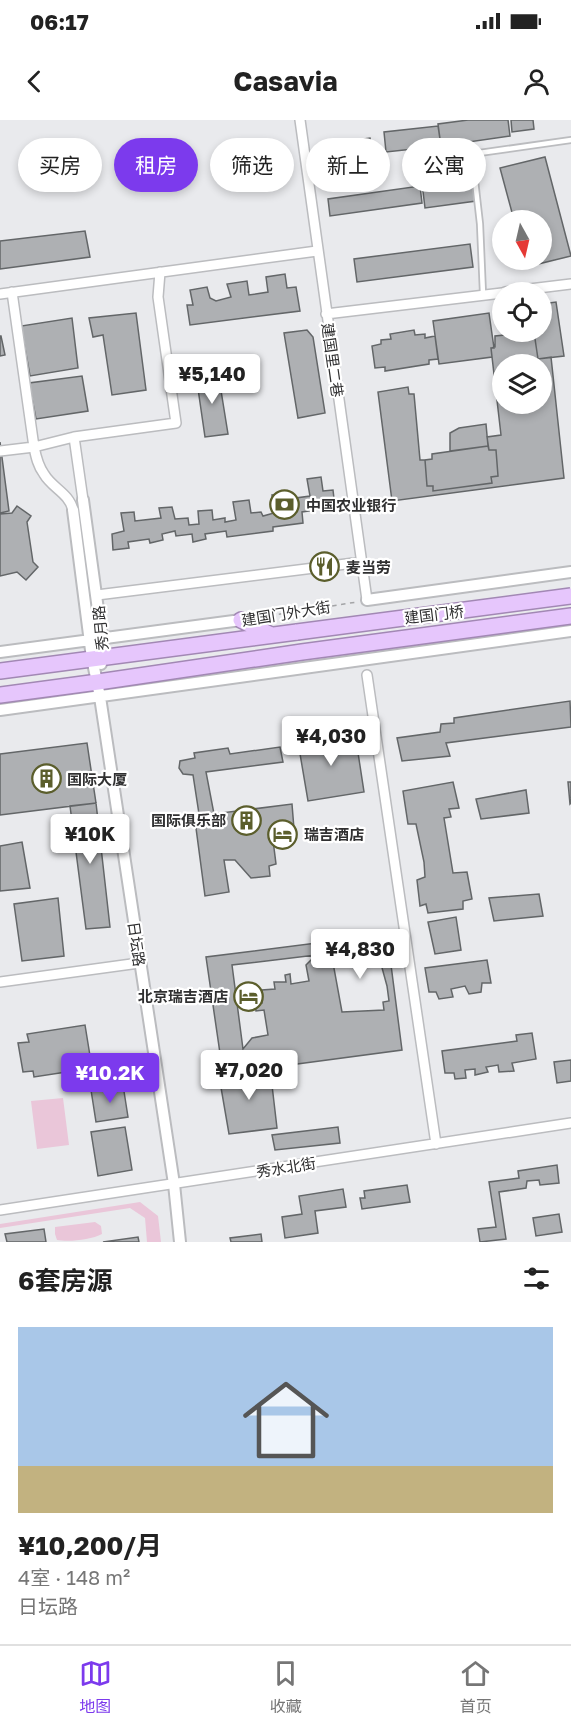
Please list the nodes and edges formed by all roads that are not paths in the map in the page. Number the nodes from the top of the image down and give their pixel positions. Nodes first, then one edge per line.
1 (300, 120) edge
2 (571, 140) edge
3 (317, 251) junction
4 (160, 272) junction
5 (571, 284) edge
6 (552, 287) edge
7 (12, 292) junction
8 (0, 294) edge
9 (492, 295) edge
10 (483, 296) junction
11 (326, 314) junction
12 (74, 437) junction
13 (34, 447) junction
14 (0, 451) edge
15 (83, 500) joint
16 (73, 510) joint
17 (362, 562) junction
18 (571, 573) edge
19 (97, 595) junction
20 (571, 596) edge
21 (367, 600) joint
22 (571, 616) edge
23 (241, 620) joint
24 (571, 631) edge
25 (297, 632) joint
26 (271, 635) junction
27 (102, 639) junction
28 (90, 640) junction
29 (0, 652) edge
30 (98, 657) junction
31 (0, 671) edge
32 (367, 675) dead end
33 (99, 689) junction
34 (0, 695) edge
35 (0, 710) edge
36 (140, 963) junction
37 (0, 982) edge
38 (571, 1124) edge
39 (436, 1144) junction
40 (174, 1184) junction
41 (0, 1210) edge
42 (180, 1242) edge

1 - 3 street, 建国里二巷
2 - 10 lane
3 - 4 street
3 - 11 street, 建国里二巷
4 - 7 street
4 - 12 street
5 - 6 street
7 - 8 street
7 - 13 street
9 - 10 street
10 - 11 street
11 - 17 street, 建国里二巷
12 - 13 street
12 - 15 street, 秀月路
13 - 14 street
13 - 16 street
15 - 19 street, 秀月路
16 - 28 street, 秀月路
17 - 19 street
17 - 21 street, 建国里二巷
18 - 21 street
19 - 27 street, 秀月路
20 - 25 highway, 建国门桥, bridge
22 - 33 highway, 建国门桥
23 - 26 highway
23 - 27 street, 建国门外大街
24 - 33 street
25 - 26 highway, 建国门外大街
26 - 30 highway, 建国门外大街
27 - 28 street, 建国门外大街
27 - 30 street, 秀月路
28 - 29 street, 建国门外大街
28 - 30 street, 秀月路
30 - 31 highway, 建国门外大街
30 - 33 street, 秀月路
32 - 39 street
33 - 34 highway
33 - 35 street
33 - 36 street, 日坛路
36 - 37 street
36 - 40 street, 日坛路
38 - 39 street, 秀水北街
39 - 40 street, 秀水北街
40 - 41 street, 秀水北街
40 - 42 street, 日坛路

